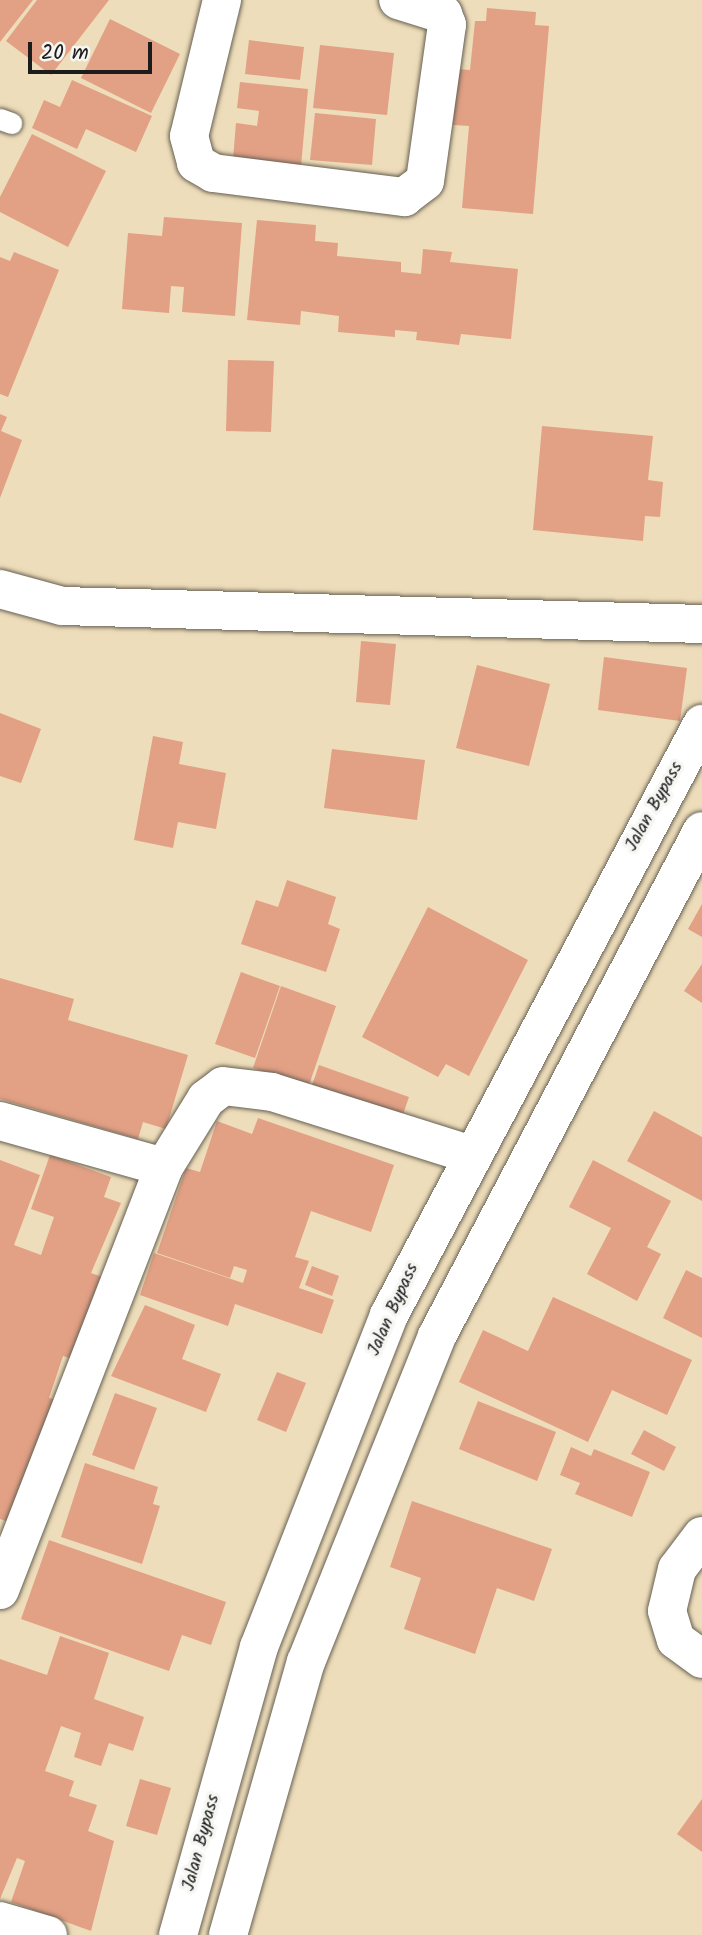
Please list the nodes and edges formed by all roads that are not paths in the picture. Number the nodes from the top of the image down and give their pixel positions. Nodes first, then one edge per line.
1 (222, 0) edge
2 (398, 0) edge
3 (0, 589) edge
4 (702, 624) edge
5 (702, 724) edge
6 (702, 831) edge
7 (0, 1121) edge
8 (470, 1154) junction
9 (164, 1167) junction
10 (389, 1315) junction
11 (437, 1336) junction
12 (702, 1536) edge
13 (0, 1590) edge
14 (702, 1659) edge
15 (0, 1921) edge
16 (48, 1935) edge
17 (178, 1935) edge
18 (228, 1935) edge

1 - 2 main road
3 - 4 main road
5 - 8 main road, Jalan Bypass
6 - 11 main road
7 - 9 main road
8 - 9 main road
8 - 10 main road, Jalan Bypass
9 - 13 main road
10 - 11 main road
10 - 17 main road, Jalan Bypass
11 - 18 main road
12 - 14 main road
15 - 16 main road

